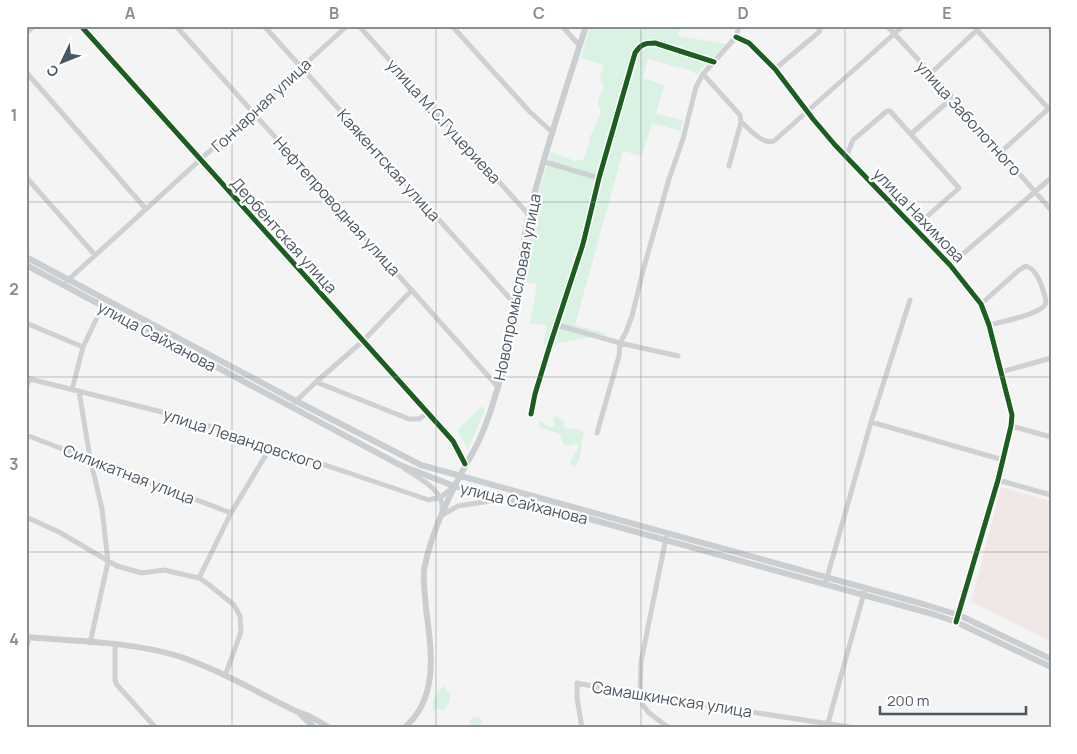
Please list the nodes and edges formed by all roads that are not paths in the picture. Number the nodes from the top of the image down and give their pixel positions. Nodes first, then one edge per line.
1 (34, 26) edge
2 (81, 26) edge
3 (176, 26) edge
4 (264, 26) edge
5 (347, 26) edge
6 (359, 26) edge
7 (452, 26) edge
8 (562, 26) edge
9 (586, 26) edge
10 (738, 26) edge
11 (817, 26) edge
12 (887, 26) edge
13 (903, 26) edge
14 (26, 33) edge
15 (894, 35) junction
16 (736, 37) junction
17 (580, 46) junction
18 (714, 62) junction
19 (301, 68) junction
20 (775, 69) junction
21 (26, 72) edge
22 (931, 73) junction
23 (703, 74) junction
24 (952, 98) junction
25 (807, 111) junction
26 (253, 112) junction
27 (741, 122) junction
28 (553, 134) junction
29 (911, 134) junction
30 (1001, 152) junction
31 (846, 157) junction
32 (200, 161) junction
33 (545, 162) junction
34 (729, 166) dead end
35 (26, 177) edge
36 (599, 178) junction
37 (1051, 178) edge
38 (1035, 192) junction
39 (146, 209) junction
40 (1051, 210) edge
41 (529, 215) junction
42 (914, 228) junction
43 (95, 255) junction
44 (26, 257) edge
45 (26, 265) edge
46 (950, 265) junction
47 (66, 283) junction
48 (412, 290) junction
49 (910, 300) dead end
50 (515, 304) junction
51 (981, 304) junction
52 (102, 307) junction
53 (26, 323) edge
54 (557, 325) junction
55 (989, 326) junction
56 (363, 341) junction
57 (620, 343) junction
58 (83, 347) junction
59 (678, 356) dead end
60 (1051, 358) edge
61 (1001, 372) junction
62 (28, 379) edge
63 (316, 382) junction
64 (26, 387) edge
65 (498, 387) junction
66 (72, 390) junction
67 (79, 391) junction
68 (294, 404) junction
69 (428, 413) junction
70 (531, 414) dead end
71 (871, 422) junction
72 (1012, 426) junction
73 (597, 433) dead end
74 (26, 435) edge
75 (1051, 437) edge
76 (270, 448) junction
77 (90, 458) junction
78 (1003, 460) junction
79 (465, 464) junction
80 (400, 465) junction
81 (459, 476) junction
82 (998, 480) junction
83 (454, 486) junction
84 (1051, 495) edge
85 (441, 497) junction
86 (505, 498) junction
87 (231, 514) junction
88 (442, 516) junction
89 (26, 517) edge
90 (666, 536) junction
91 (108, 562) junction
92 (199, 578) junction
93 (826, 580) junction
94 (866, 588) junction
95 (864, 595) junction
96 (958, 618) junction
97 (28, 638) edge
98 (90, 642) junction
99 (115, 645) junction
100 (26, 650) edge
101 (1051, 659) edge
102 (1051, 667) edge
103 (224, 676) junction
104 (640, 695) junction
105 (298, 712) junction
106 (828, 723) junction
107 (326, 727) edge
108 (156, 728) edge
109 (315, 728) edge
110 (334, 728) edge
111 (404, 728) edge
112 (582, 728) edge
113 (669, 728) edge
114 (856, 728) edge

1 - 14 street
2 - 32 street, Дербентская улица
3 - 26 street, Нефтепроводная улица
4 - 19 street, Каякентская улица
5 - 19 street, Гончарная улица
6 - 41 street, улица М.С.Гуцериева
7 - 28 street
8 - 17 street
9 - 17 main road, Новопромысловая улица
10 - 16 street
11 - 20 street
12 - 15 street, улица Заболотного
13 - 15 street
15 - 22 street, улица Заболотного
15 - 25 street
16 - 18 street
16 - 20 street, улица Нахимова
17 - 28 main road, Новопромысловая улица
18 - 23 street
18 - 36 street
19 - 26 street, Гончарная улица
19 - 50 street, Каякентская улица
20 - 25 street, улица Нахимова
21 - 39 street
22 - 24 street, улица Заболотного
22 - 30 street
23 - 27 street
23 - 57 street
24 - 29 street
24 - 30 street, улица Заболотного
25 - 27 street
25 - 31 street, улица Нахимова
26 - 32 street, Гончарная улица
26 - 48 street, Нефтепроводная улица
27 - 34 street
28 - 33 main road, Новопромысловая улица
29 - 31 street
29 - 42 street
30 - 38 street, улица Заболотного
31 - 42 street, улица Нахимова
32 - 39 street, Гончарная улица
32 - 56 street, Дербентская улица
33 - 36 street
33 - 41 main road, Новопромысловая улица
35 - 43 street
36 - 54 street
37 - 38 street
38 - 40 street, улица Заболотного
38 - 46 street
39 - 43 street, Гончарная улица
41 - 50 main road, Новопромысловая улица
42 - 46 street, улица Нахимова
43 - 47 street, Гончарная улица
44 - 47 main road, улица Сайханова
45 - 47 main road, улица Сайханова
46 - 51 street, улица Нахимова
47 - 52 main road, улица Сайханова
47 - 68 main road, улица Сайханова
48 - 56 street
48 - 65 street, Нефтепроводная улица
49 - 71 street
50 - 65 main road, Новопромысловая улица
51 - 55 street, улица Нахимова
51 - 55 street
52 - 58 street
52 - 68 main road, улица Сайханова
53 - 58 street
54 - 57 street
54 - 70 street
55 - 61 street, улица Нахимова
56 - 63 street
56 - 69 street, Дербентская улица
57 - 59 street
57 - 73 street
58 - 66 street
60 - 61 street
61 - 72 street, улица Нахимова
62 - 64 street
62 - 66 street, улица Левандовского
63 - 68 street
63 - 69 street
65 - 79 main road, Новопромысловая улица
66 - 67 street, улица Левандовского
67 - 76 street, улица Левандовского
67 - 77 street
68 - 80 main road, улица Сайханова
68 - 81 main road, улица Сайханова
69 - 79 street, Дербентская улица
71 - 78 street
71 - 93 street
72 - 75 street
72 - 78 street, улица Нахимова
74 - 77 street, Силикатная улица
76 - 85 street, улица Левандовского
76 - 87 street
77 - 87 street, Силикатная улица
77 - 91 street
78 - 82 street, улица Нахимова
79 - 81 main road, Новопромысловая улица
80 - 83 main road, улица Сайханова
80 - 85 street
81 - 83 main road, Новопромысловая улица
81 - 90 main road, улица Сайханова
82 - 84 street
82 - 96 street, улица Нахимова
83 - 85 street
83 - 86 main road, улица Сайханова
83 - 88 main road, Новопромысловая улица
85 - 88 street
86 - 88 street
86 - 90 main road, улица Сайханова
87 - 92 street
88 - 111 main road, Новопромысловая улица
89 - 91 street
90 - 93 main road
90 - 104 street
91 - 92 street
91 - 98 street
92 - 103 street
93 - 94 main road
93 - 95 main road
94 - 95 street
94 - 96 main road
95 - 96 main road
95 - 106 street
96 - 101 main road
96 - 102 main road
97 - 98 main road
97 - 100 street
98 - 99 main road
99 - 103 main road
99 - 108 street
103 - 105 main road
104 - 106 street, Самашкинская улица
104 - 112 street, Самашкинская улица
104 - 113 street
105 - 107 main road
105 - 109 main road
106 - 114 street, Самашкинская улица
107 - 110 main road

